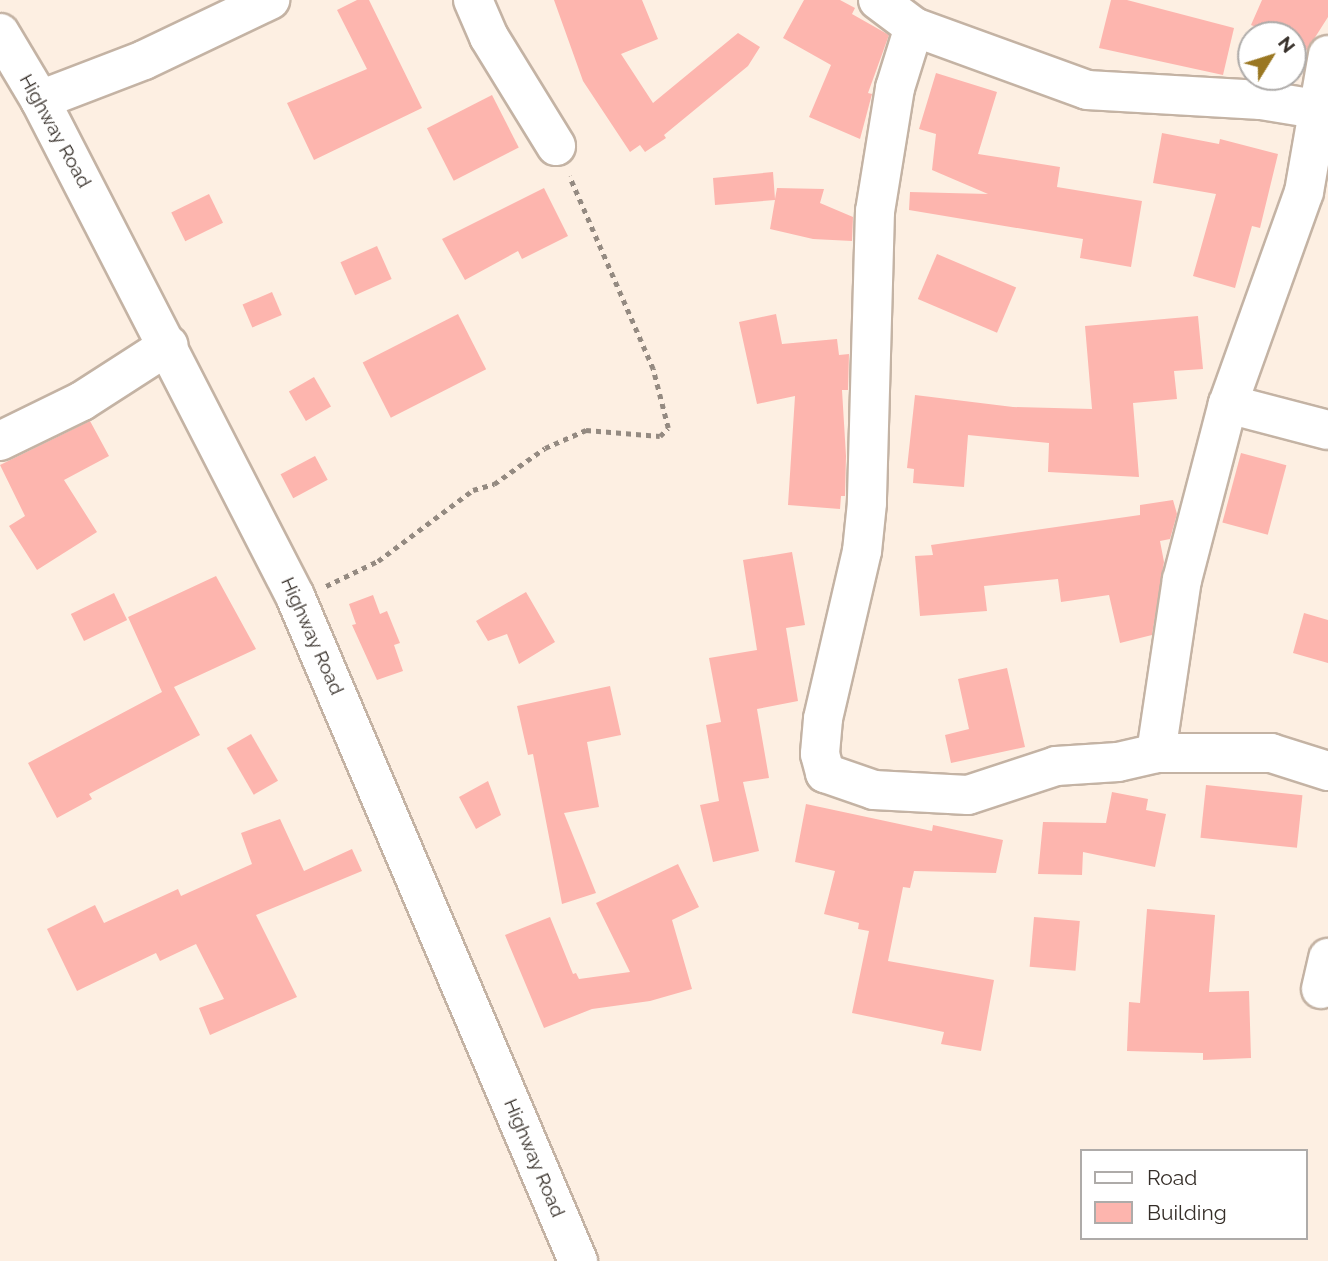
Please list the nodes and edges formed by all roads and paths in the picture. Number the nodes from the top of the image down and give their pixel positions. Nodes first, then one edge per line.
1 (270, 0) edge
2 (473, 0) edge
3 (878, 0) edge
4 (914, 27) junction
5 (0, 33) edge
6 (1328, 55) edge
7 (40, 100) junction
8 (1323, 110) edge
9 (556, 146) joint
10 (169, 345) junction
11 (1228, 404) junction
12 (1328, 430) edge
13 (0, 440) edge
14 (295, 596) junction
15 (1156, 753) junction
16 (1328, 771) edge
17 (578, 1261) edge

1 - 7 street
2 - 9 street
3 - 4 street
4 - 8 street
4 - 15 street
5 - 7 street, Highway Road
6 - 8 street
7 - 10 street, Highway Road
8 - 11 street
9 - 14 path
10 - 13 street
10 - 14 street, Highway Road
11 - 12 street
11 - 15 street
14 - 17 street, Highway Road
15 - 16 street

